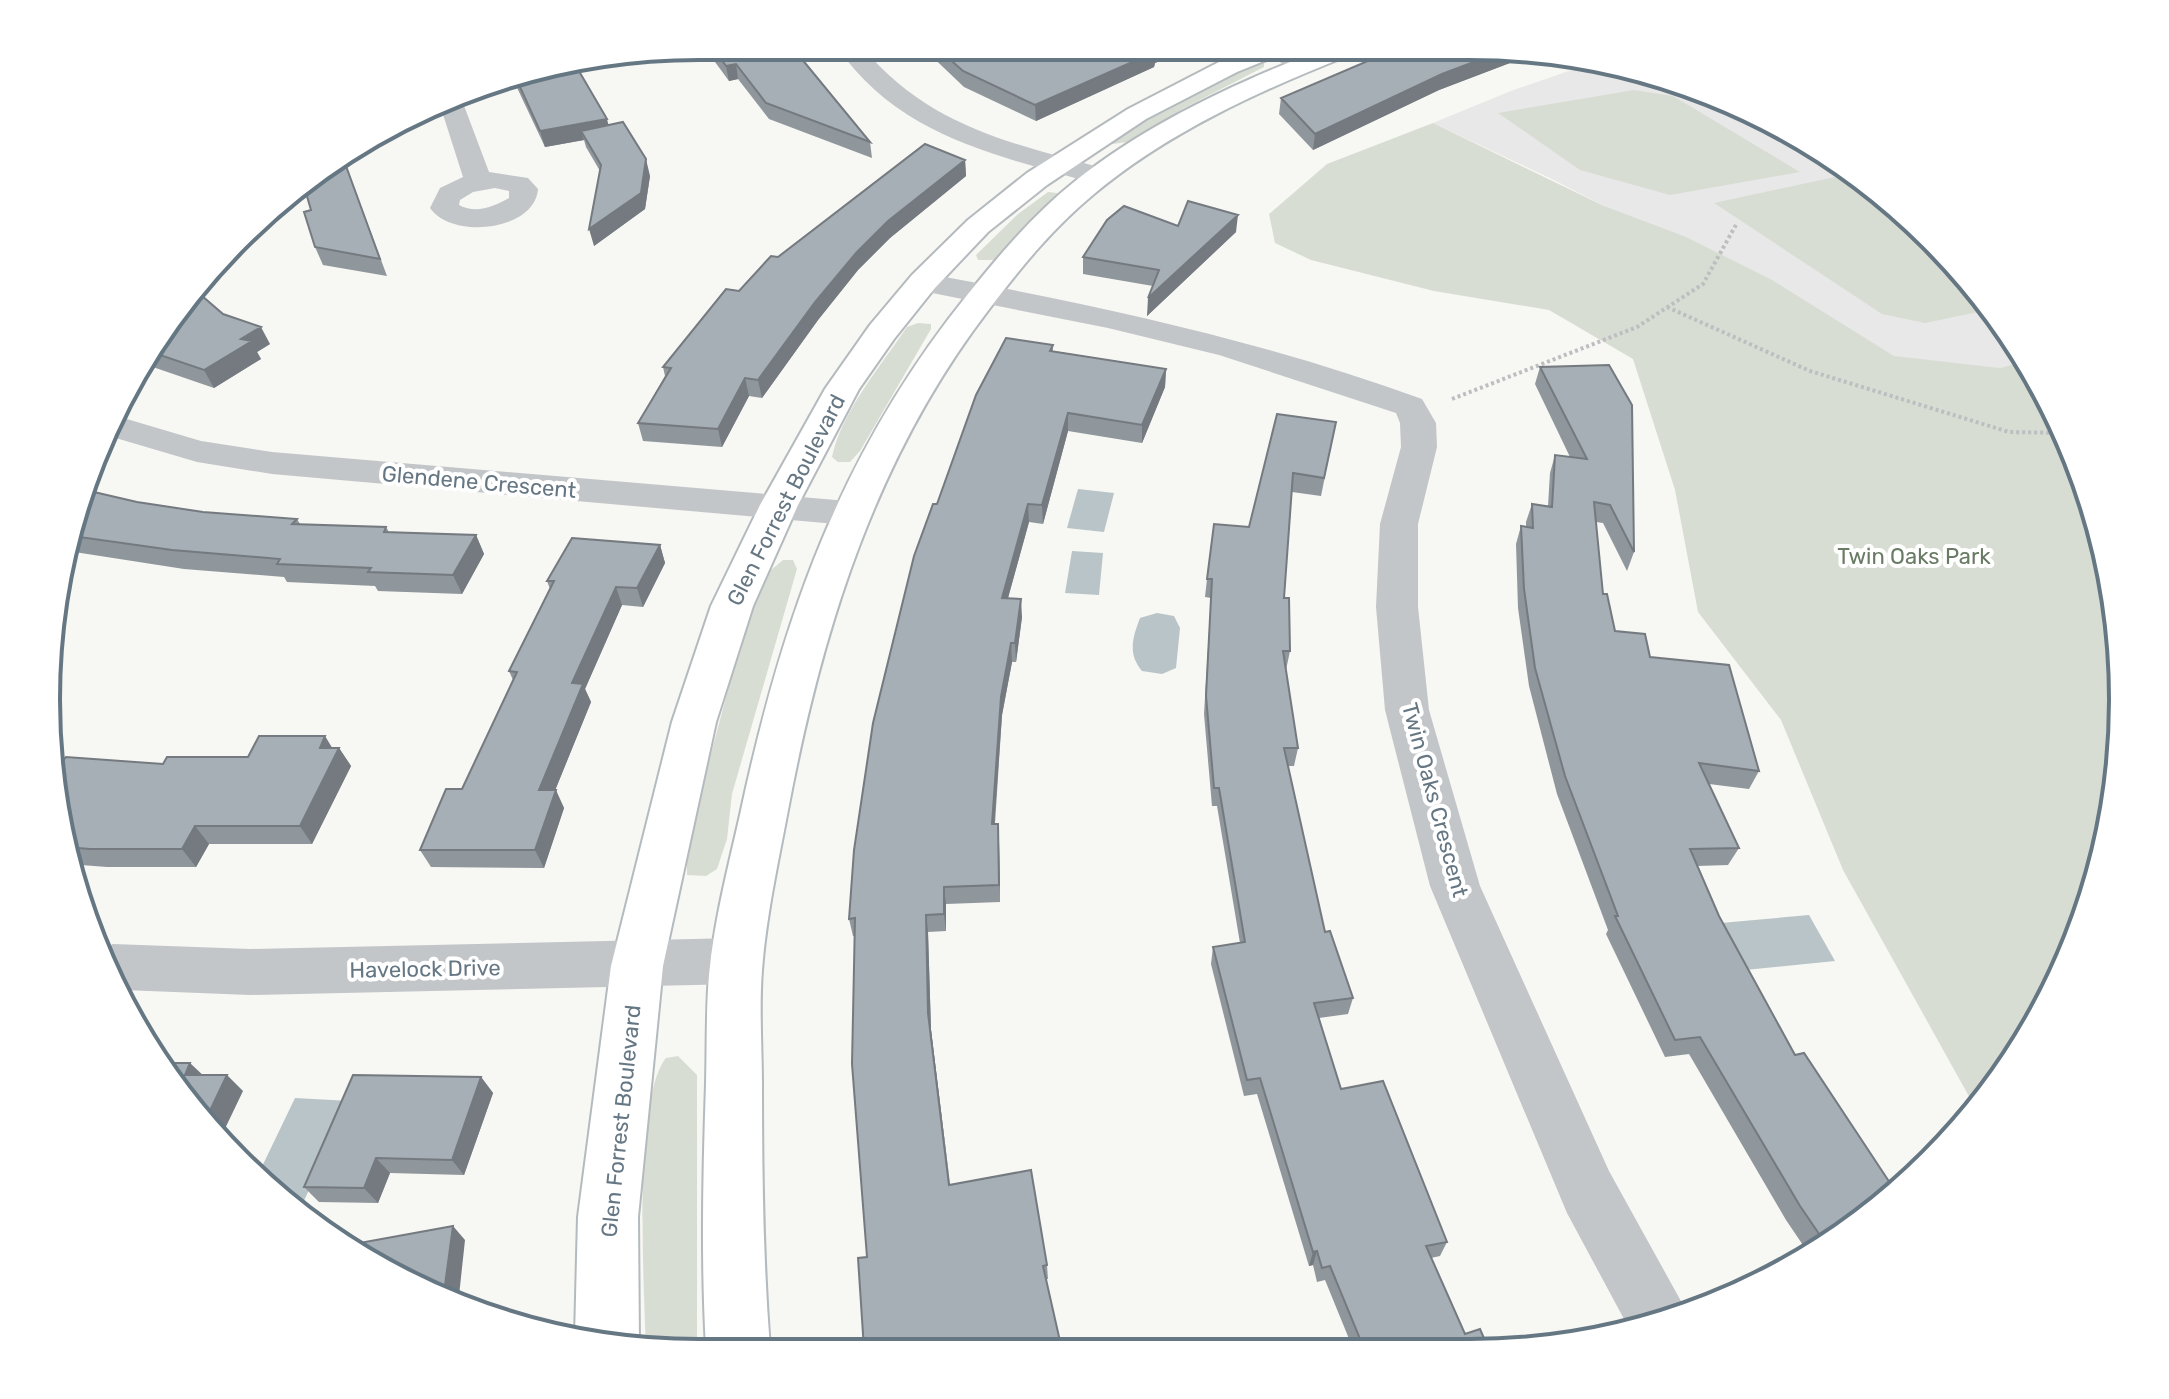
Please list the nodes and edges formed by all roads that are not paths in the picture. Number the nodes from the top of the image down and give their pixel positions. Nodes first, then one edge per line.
1 (861, 60) edge
2 (1260, 60) edge
3 (1282, 60) edge
4 (454, 109) edge
5 (1059, 164) junction
6 (1099, 176) junction
7 (478, 182) dead end
8 (923, 282) junction
9 (983, 293) junction
10 (121, 428) edge
11 (779, 505) junction
12 (848, 513) junction
13 (737, 961) junction
14 (637, 966) junction
15 (120, 968) edge
16 (1654, 1311) edge
17 (607, 1332) edge
18 (737, 1339) edge

1 - 5 street
2 - 5 street, Glen Forrest Boulevard
3 - 6 street, Glen Forrest Boulevard
4 - 7 street
5 - 6 street
5 - 8 street, Glen Forrest Boulevard
6 - 9 street, Glen Forrest Boulevard
8 - 9 street, Twin Oaks Crescent
8 - 11 street, Glen Forrest Boulevard
9 - 12 street, Glen Forrest Boulevard
9 - 16 street, Twin Oaks Crescent
10 - 11 street, Glendene Crescent
11 - 12 street, Glendene Crescent
11 - 14 street, Glen Forrest Boulevard
12 - 13 street, Glen Forrest Boulevard
13 - 14 street, Havelock Drive
13 - 18 street, Glen Forrest Boulevard
14 - 15 street, Havelock Drive
14 - 17 street, Glen Forrest Boulevard

